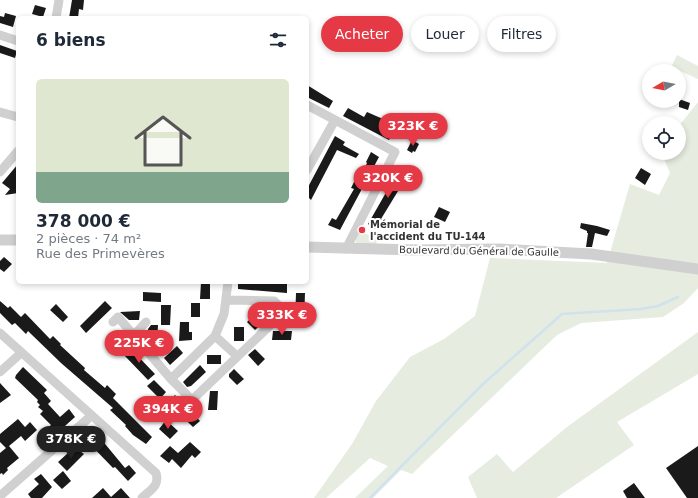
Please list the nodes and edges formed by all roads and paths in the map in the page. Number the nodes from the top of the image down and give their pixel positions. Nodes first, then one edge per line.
1 (59, 0) edge
2 (56, 16) edge
3 (0, 35) edge
4 (16, 40) edge
5 (309, 106) edge
6 (0, 112) edge
7 (16, 116) edge
8 (335, 120) junction
9 (16, 153) edge
10 (309, 166) edge
11 (0, 172) edge
12 (0, 240) edge
13 (16, 240) edge
14 (309, 247) edge
15 (346, 249) junction
16 (698, 269) edge
17 (228, 284) edge
18 (227, 300) junction
19 (114, 322) dead end
20 (146, 322) dead end
21 (0, 333) edge
22 (134, 334) junction
23 (215, 336) junction
24 (22, 352) junction
25 (237, 356) junction
26 (0, 372) edge
27 (171, 379) junction
28 (91, 416) junction
29 (0, 496) edge
30 (142, 498) edge

1 - 2 street
3 - 4 street
5 - 8 street
6 - 7 street
8 - 10 street
8 - 15 street
9 - 11 street
12 - 13 street
14 - 15 street, Boulevard du Général de Gaulle
15 - 16 street, Boulevard du Général de Gaulle
17 - 18 street
18 - 23 street
18 - 25 street
19 - 22 street
20 - 22 street
21 - 24 street
22 - 27 street
23 - 25 street
23 - 27 street
24 - 26 street
24 - 28 street
25 - 27 street
28 - 29 street
28 - 30 street

